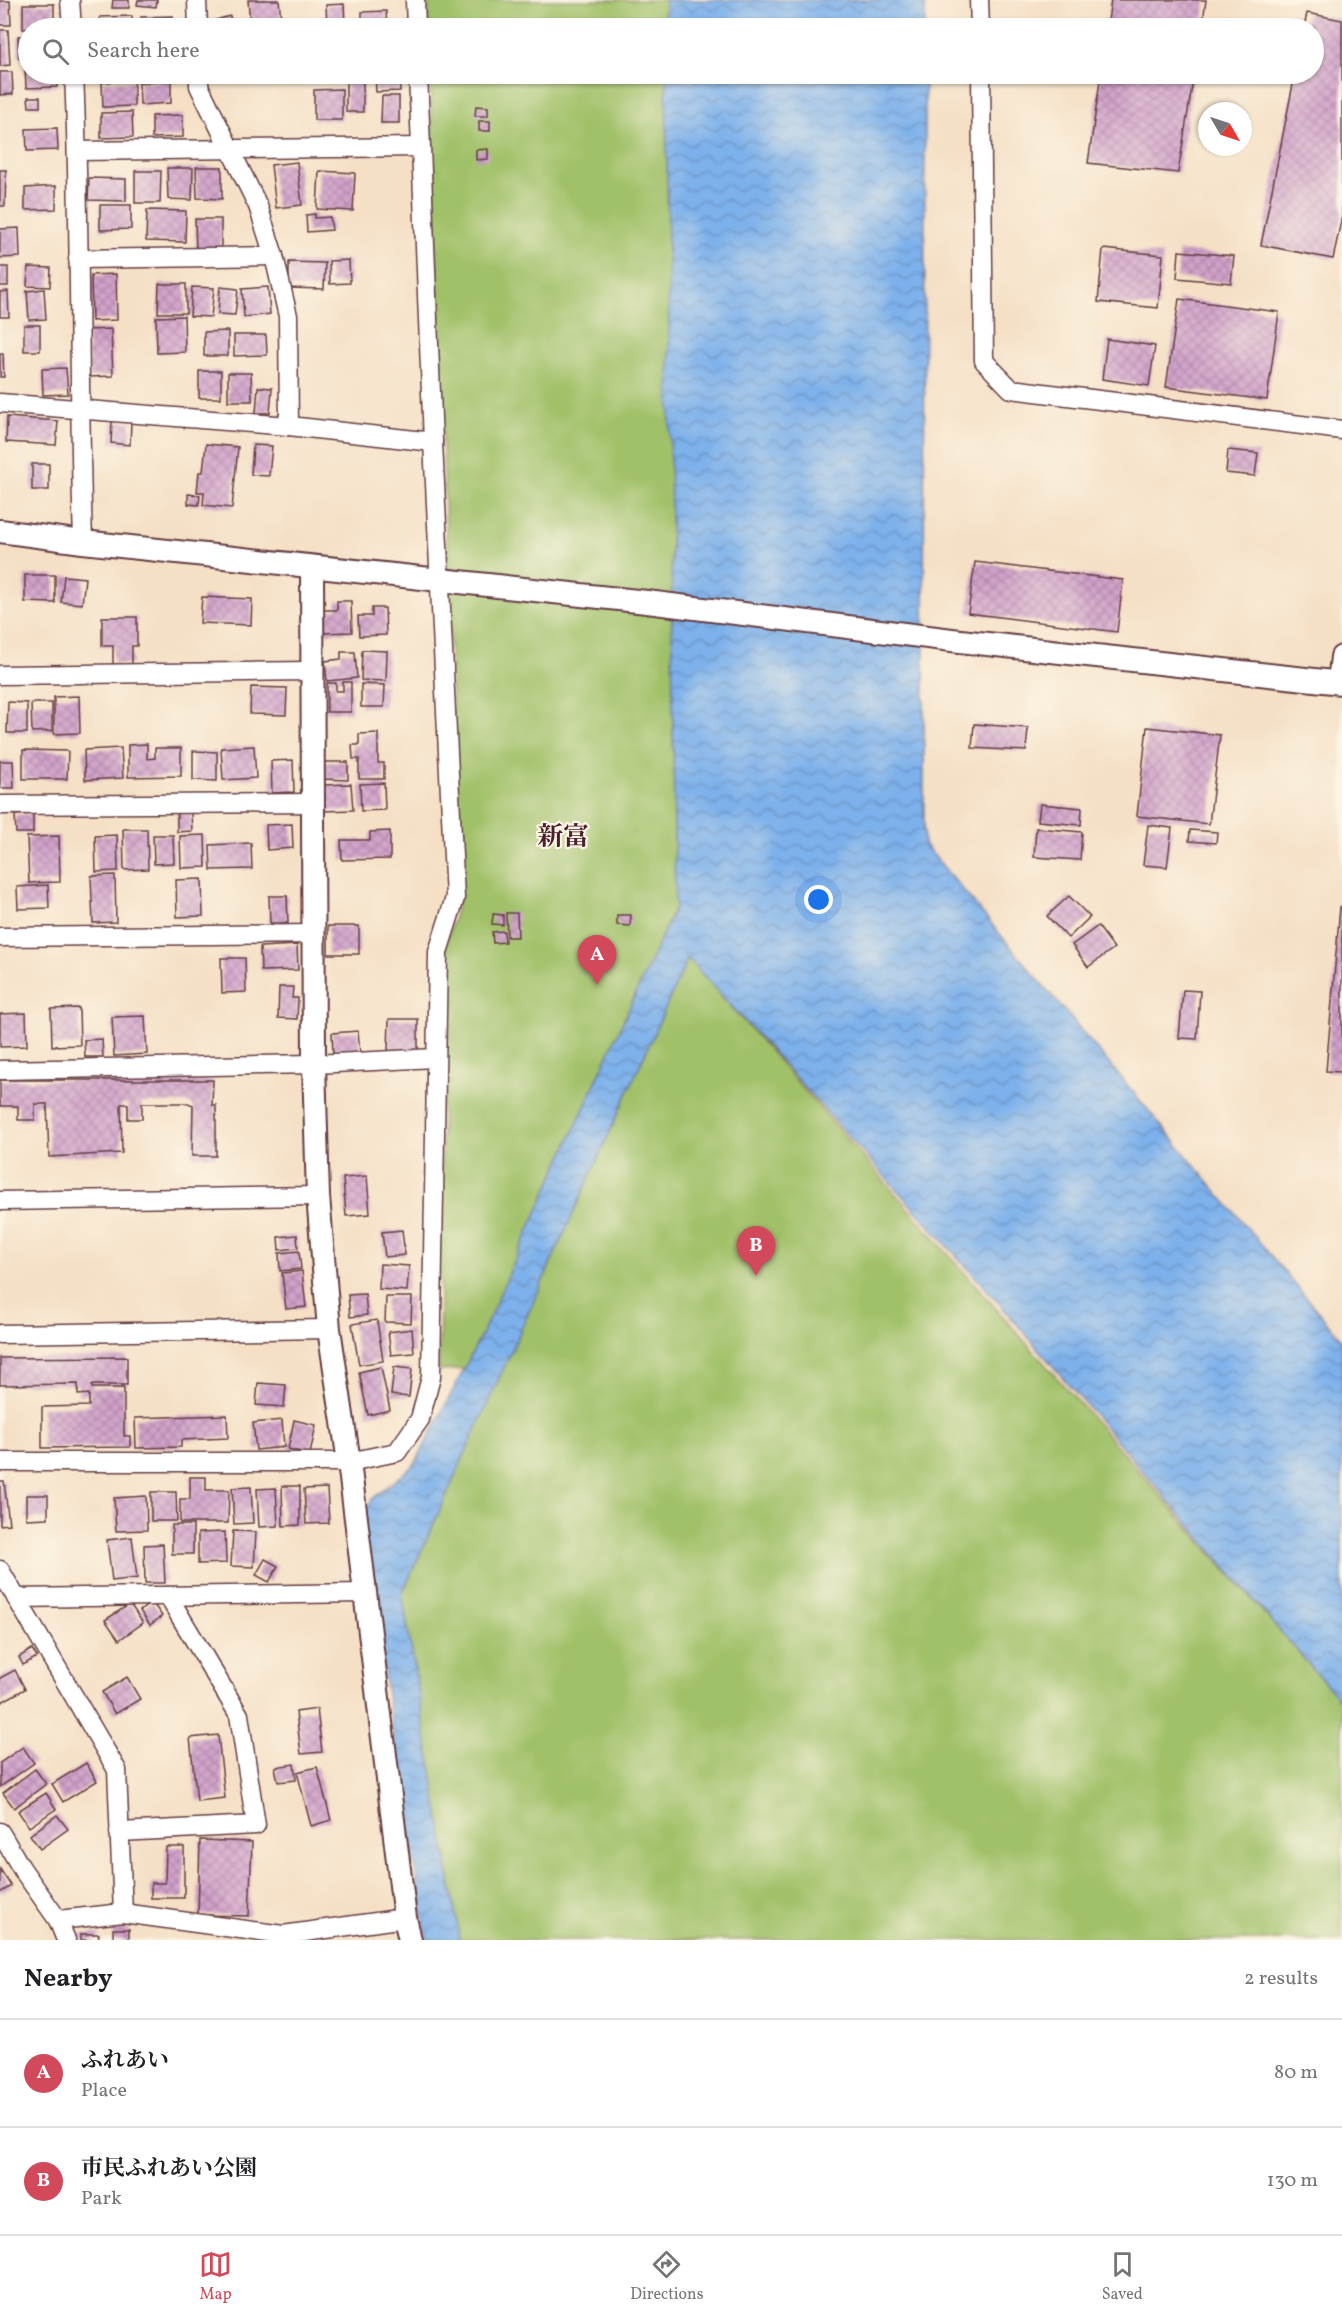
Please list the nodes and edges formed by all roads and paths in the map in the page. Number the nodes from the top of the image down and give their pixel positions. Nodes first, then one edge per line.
1 (70, 0) edge
2 (197, 0) edge
3 (415, 0) edge
4 (979, 0) edge
5 (71, 18) edge
6 (198, 18) edge
7 (416, 18) edge
8 (980, 18) edge
9 (74, 84) edge
10 (199, 84) edge
11 (418, 84) edge
12 (981, 84) edge
13 (421, 147) junction
14 (230, 148) junction
15 (77, 151) junction
16 (274, 256) junction
17 (78, 259) junction
18 (0, 403) edge
19 (79, 409) junction
20 (290, 426) junction
21 (1342, 430) edge
22 (433, 442) junction
23 (0, 531) edge
24 (83, 542) junction
25 (312, 567) junction
26 (440, 580) junction
27 (1342, 657) edge
28 (312, 671) junction
29 (0, 675) edge
30 (1340, 683) edge
31 (313, 803) junction
32 (0, 806) edge
33 (314, 934) junction
34 (0, 937) edge
35 (435, 1058) junction
36 (314, 1064) junction
37 (0, 1070) edge
38 (318, 1196) junction
39 (0, 1201) edge
40 (329, 1329) junction
41 (0, 1334) edge
42 (0, 1462) edge
43 (350, 1462) junction
44 (0, 1570) edge
45 (365, 1593) junction
46 (168, 1596) junction
47 (16, 1598) junction
48 (0, 1832) edge
49 (119, 1832) junction
50 (123, 1913) junction
51 (405, 1918) junction
52 (58, 1920) junction
53 (284, 1937) edge
54 (66, 1940) edge
55 (410, 1940) edge

1 - 5 street
2 - 6 street
3 - 7 street
4 - 8 street
9 - 15 street
10 - 14 street
11 - 13 street
12 - 21 street
13 - 14 street
13 - 22 street
14 - 15 street
14 - 16 street
15 - 17 street
16 - 17 street
16 - 20 street
17 - 19 street
18 - 19 street
19 - 20 street
19 - 24 street
20 - 22 street
22 - 26 street
23 - 24 street
24 - 25 street
25 - 26 street
25 - 28 street
26 - 30 street
26 - 35 street
27 - 30 street
28 - 29 street
28 - 31 street
31 - 32 street
31 - 33 street
33 - 34 street
33 - 36 street
35 - 36 street
35 - 43 street
36 - 37 street
36 - 38 street
38 - 39 street
38 - 40 street
40 - 41 street
40 - 43 street
42 - 43 street
43 - 45 street
44 - 47 street
45 - 46 street
45 - 51 street
46 - 47 street
46 - 49 street
47 - 49 street
48 - 52 street
49 - 50 street
50 - 52 street
50 - 53 street
51 - 53 street
51 - 55 street
52 - 54 street

